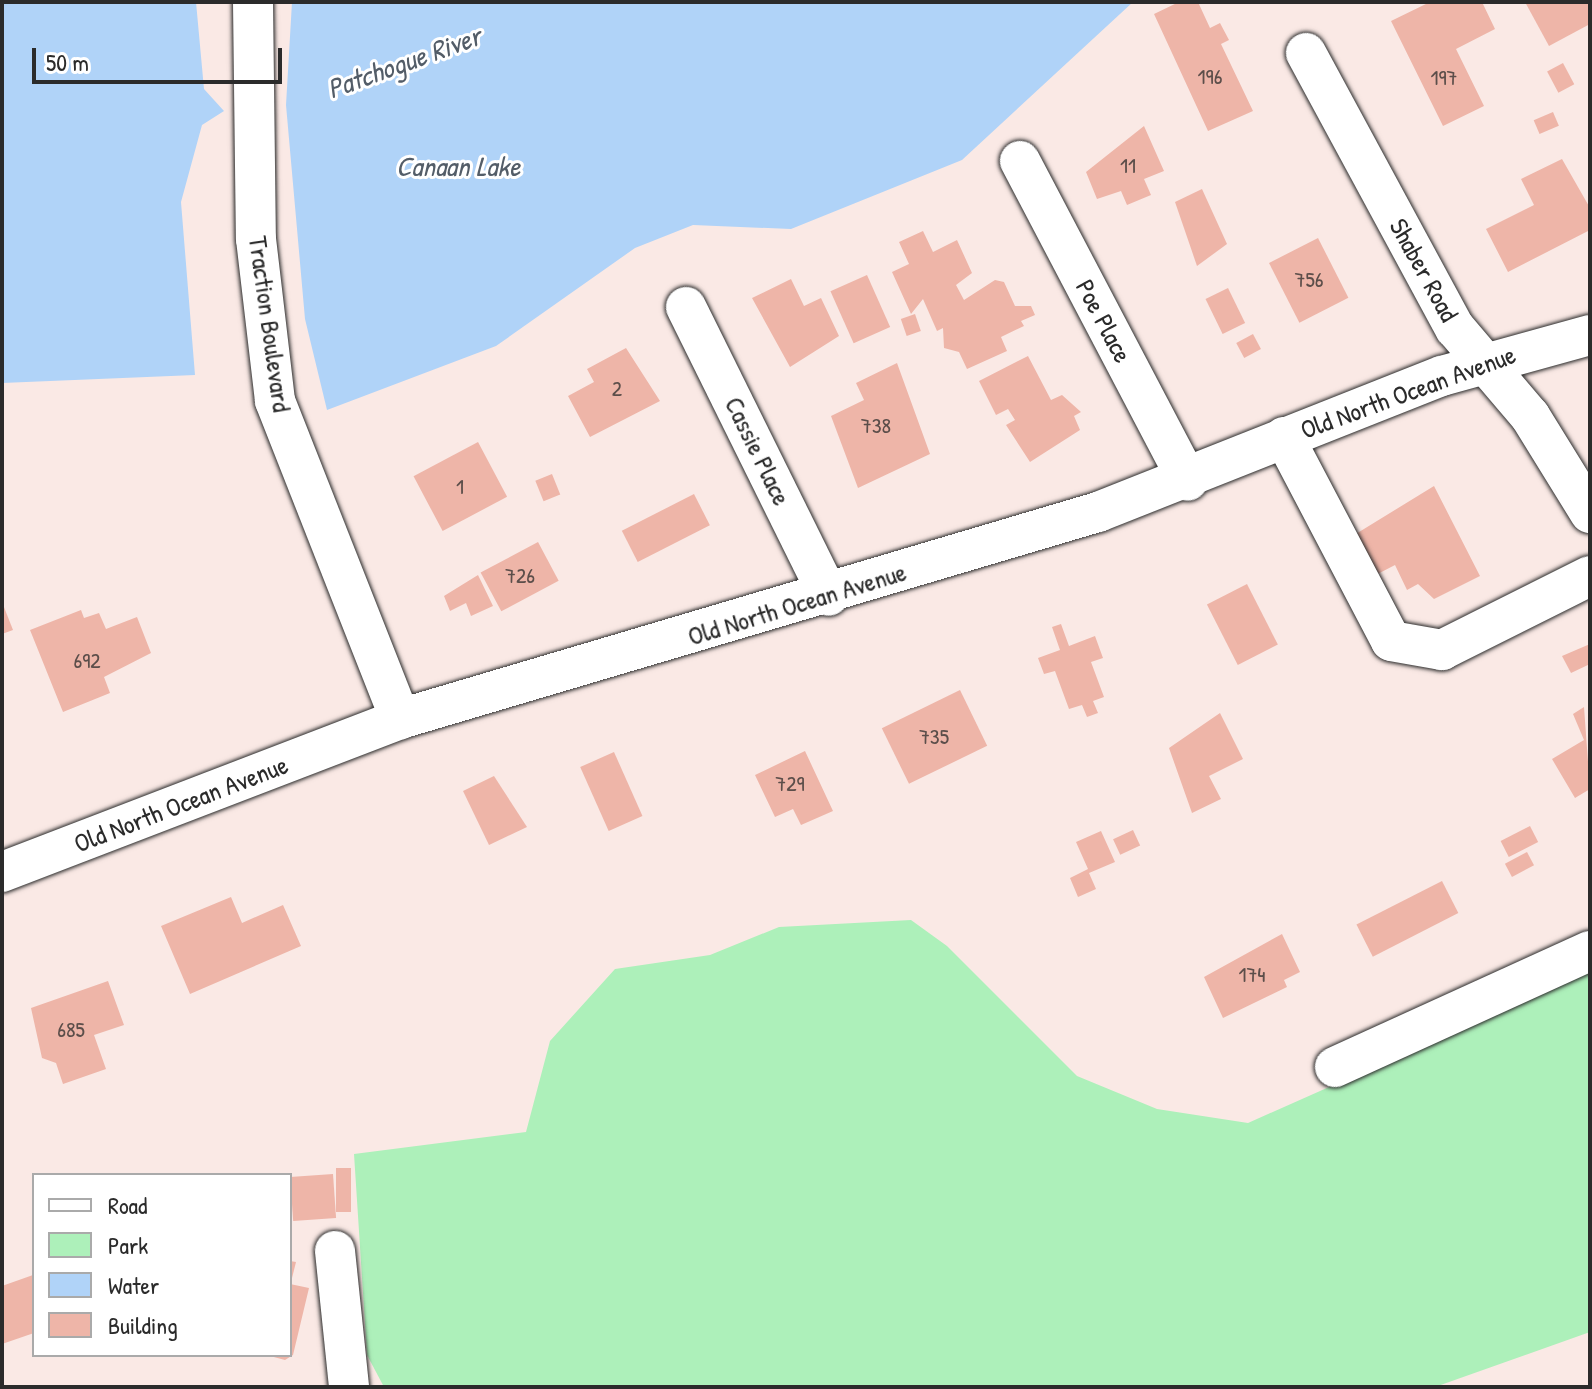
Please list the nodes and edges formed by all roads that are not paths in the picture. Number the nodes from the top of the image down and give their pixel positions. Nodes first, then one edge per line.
1 (253, 2) edge
2 (1306, 53) dead end
3 (1020, 161) dead end
4 (686, 307) dead end
5 (1590, 335) edge
6 (1484, 361) junction
7 (1284, 437) junction
8 (1188, 481) junction
9 (1590, 513) edge
10 (1590, 576) edge
11 (829, 596) junction
12 (400, 719) junction
13 (2, 872) edge
14 (1590, 951) edge
15 (1335, 1067) dead end
16 (335, 1251) dead end
17 (349, 1387) edge

1 - 12 street, Traction Boulevard
2 - 6 street, Shaber Road
3 - 8 street, Poe Place
4 - 11 street, Cassie Place
5 - 6 street, Old North Ocean Avenue
6 - 7 street, Old North Ocean Avenue
6 - 9 street, Shaber Road
7 - 8 street, Old North Ocean Avenue
7 - 10 street
8 - 11 street, Old North Ocean Avenue
11 - 12 street, Old North Ocean Avenue
12 - 13 street, Old North Ocean Avenue
14 - 15 street
16 - 17 street

